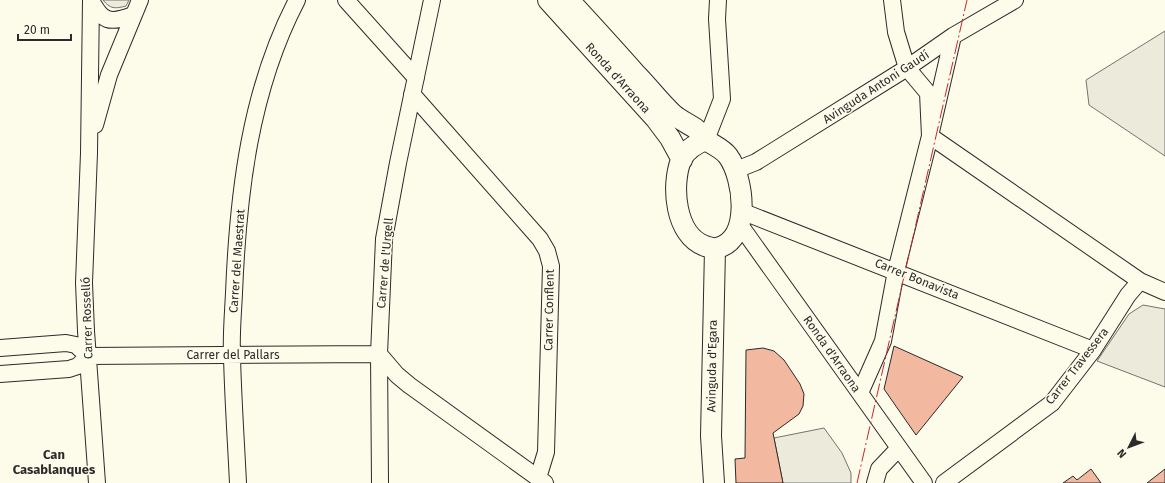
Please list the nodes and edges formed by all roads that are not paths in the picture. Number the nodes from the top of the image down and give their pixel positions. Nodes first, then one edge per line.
1 (91, 0) edge
2 (140, 0) edge
3 (297, 0) edge
4 (346, 0) edge
5 (432, 0) edge
6 (548, 0) edge
7 (569, 0) edge
8 (718, 0) edge
9 (892, 0) edge
10 (1015, 0) edge
11 (133, 15) junction
12 (953, 36) junction
13 (907, 68) junction
14 (416, 78) junction
15 (412, 94) junction
16 (930, 136) junction
17 (706, 140) junction
18 (90, 154) junction
19 (682, 160) junction
20 (736, 170) junction
21 (740, 218) junction
22 (714, 249) junction
23 (896, 271) junction
24 (1140, 280) junction
25 (1165, 292) edge
26 (0, 348) edge
27 (1093, 350) junction
28 (379, 354) junction
29 (232, 355) junction
30 (88, 356) junction
31 (0, 374) edge
32 (860, 394) junction
33 (899, 448) junction
34 (542, 481) edge
35 (97, 483) edge
36 (238, 483) edge
37 (380, 483) edge
38 (714, 483) edge
39 (875, 483) edge
40 (924, 483) edge
41 (944, 483) edge

1 - 11 street, Carrer Rosselló
1 - 18 street, Carrer Rosselló
2 - 11 street, Carrer Rosselló
3 - 29 street, Carrer del Maestrat
4 - 14 street
5 - 14 street, Carrer de l'Urgell
6 - 19 street, Ronda d'Arraona
7 - 17 street, Ronda d'Arraona
8 - 17 street
9 - 13 street
10 - 12 street, Avinguda Antoni Gaudí
11 - 18 street, Carrer Rosselló
12 - 13 street, Avinguda Antoni Gaudí
12 - 16 street
13 - 16 street
13 - 20 street, Avinguda Antoni Gaudí
14 - 15 street, Carrer de l'Urgell
15 - 28 street, Carrer de l'Urgell
15 - 34 street, Carrer Conflent
16 - 23 street
16 - 24 street
17 - 19 street
17 - 20 street
18 - 30 street, Carrer Rosselló
19 - 22 street
20 - 21 street
21 - 22 street
21 - 23 street, Carrer Bonavista
21 - 32 street, Ronda d'Arraona
22 - 38 street, Avinguda d'Egara
23 - 27 street, Carrer Bonavista
23 - 32 street
24 - 25 street
24 - 27 street, Carrer Travessera
26 - 30 street
27 - 41 street, Carrer Travessera
28 - 29 street, Carrer del Pallars
28 - 34 street
28 - 37 street, Carrer de l'Urgell
29 - 30 street, Carrer del Pallars
29 - 36 street, Carrer del Maestrat
30 - 31 street
30 - 35 street, Carrer Rosselló
32 - 33 street, Ronda d'Arraona
33 - 39 street
33 - 40 street, Ronda d'Arraona

